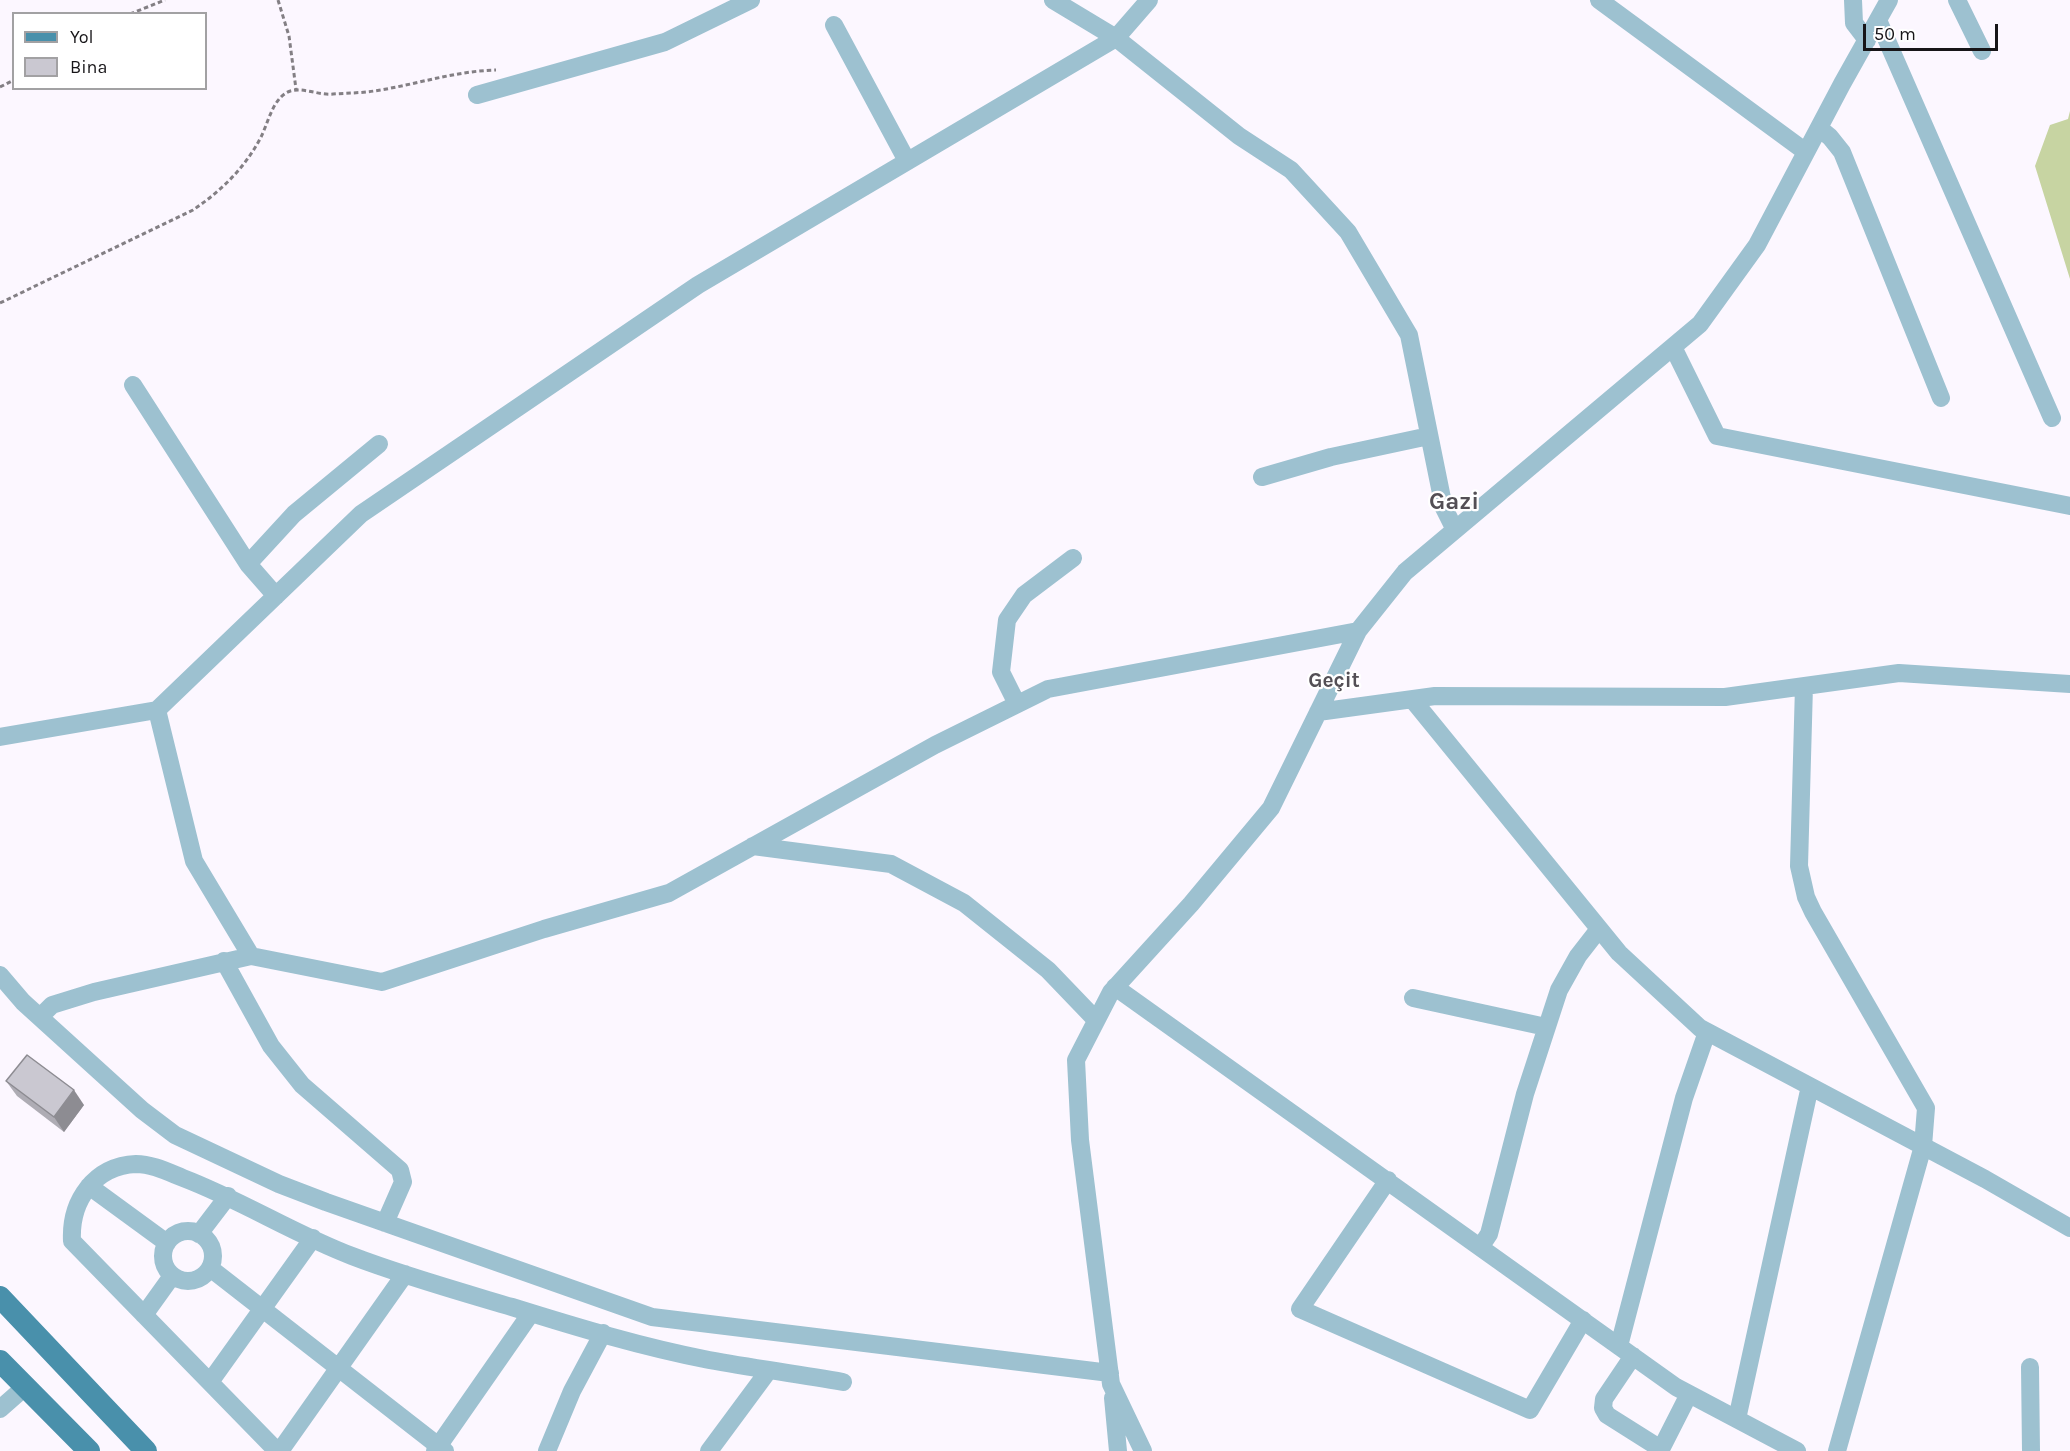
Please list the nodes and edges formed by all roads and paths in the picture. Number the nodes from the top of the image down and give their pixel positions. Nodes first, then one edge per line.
1 (165, 0) edge
2 (278, 0) edge
3 (751, 0) edge
4 (1053, 0) edge
5 (1149, 0) edge
6 (1599, 0) edge
7 (1853, 0) edge
8 (1889, 0) edge
9 (1958, 0) edge
10 (135, 12) edge
11 (1878, 20) junction
12 (834, 25) dead end
13 (1116, 38) junction
14 (1867, 40) junction
15 (1982, 51) dead end
16 (524, 82) junction
17 (296, 89) junction
18 (477, 95) dead end
19 (1819, 128) junction
20 (1806, 152) junction
21 (907, 161) junction
22 (0, 303) edge
23 (1673, 347) junction
24 (133, 385) dead end
25 (1941, 398) dead end
26 (2052, 417) dead end
27 (1429, 436) junction
28 (380, 444) dead end
29 (1262, 477) dead end
30 (2070, 506) edge
31 (1454, 528) junction
32 (1073, 558) dead end
33 (248, 564) junction
34 (276, 596) junction
35 (1358, 631) junction
36 (2070, 684) edge
37 (1804, 686) junction
38 (1412, 699) junction
39 (1017, 704) junction
40 (157, 710) junction
41 (1318, 712) junction
42 (0, 737) edge
43 (753, 846) junction
44 (1599, 929) junction
45 (251, 956) junction
46 (224, 961) junction
47 (0, 975) edge
48 (1115, 987) junction
49 (1413, 998) dead end
50 (40, 1017) junction
51 (1096, 1020) junction
52 (1546, 1027) junction
53 (1707, 1032) junction
54 (1810, 1086) junction
55 (1923, 1146) junction
56 (1388, 1180) junction
57 (89, 1186) junction
58 (228, 1196) junction
59 (385, 1223) junction
60 (2070, 1228) edge
61 (200, 1234) junction
62 (313, 1238) junction
63 (167, 1243) junction
64 (1481, 1246) junction
65 (210, 1268) junction
66 (405, 1274) junction
67 (172, 1276) junction
68 (0, 1297) edge
69 (263, 1308) junction
70 (531, 1313) junction
71 (144, 1315) junction
72 (1583, 1320) junction
73 (603, 1333) junction
74 (1626, 1351) junction
75 (0, 1361) edge
76 (2030, 1367) dead end
77 (339, 1368) junction
78 (769, 1370) junction
79 (1111, 1379) junction
80 (210, 1382) junction
81 (843, 1382) dead end
82 (25, 1387) junction
83 (1689, 1394) junction
84 (0, 1409) edge
85 (1737, 1419) junction
86 (440, 1449) edge
87 (1661, 1450) edge
88 (89, 1451) edge
89 (146, 1451) edge
90 (278, 1451) edge
91 (547, 1451) edge
92 (709, 1451) edge
93 (1118, 1451) edge
94 (1143, 1451) edge
95 (1797, 1451) edge
96 (1837, 1451) edge
97 (2031, 1451) edge

1 - 10 path
2 - 17 path
3 - 16 street
4 - 13 street
5 - 13 street
6 - 20 street
7 - 14 street
8 - 11 street
9 - 15 street
11 - 14 street
11 - 26 street
12 - 21 street
13 - 21 street
13 - 27 street
14 - 19 street
16 - 17 path
16 - 18 street
17 - 22 path
19 - 20 street
19 - 25 street
20 - 23 street
21 - 34 street
23 - 30 street
23 - 31 street
24 - 33 street
27 - 29 street
27 - 31 street
28 - 33 street
31 - 35 street
32 - 39 street
33 - 34 street
34 - 40 street
35 - 39 street
35 - 41 street
36 - 37 street
37 - 38 street
37 - 55 street
38 - 41 street
38 - 44 street
39 - 43 street
40 - 42 street
40 - 45 street
41 - 48 street
43 - 45 street
43 - 51 street
44 - 52 street
44 - 53 street
45 - 46 street
46 - 50 street
46 - 59 street
47 - 50 street
48 - 51 street
48 - 56 street
49 - 52 street
50 - 59 street
51 - 79 street
52 - 64 street
53 - 54 street
53 - 74 street
54 - 55 street
54 - 85 street
55 - 60 street
55 - 96 street
56 - 64 street
56 - 72 street
57 - 58 street
57 - 63 street
57 - 71 street
58 - 61 street
58 - 62 street
59 - 79 street
61 - 63 street
61 - 65 street
62 - 66 street
62 - 69 street
63 - 67 street
64 - 72 street
65 - 67 street
65 - 69 street
66 - 70 street
66 - 77 street
67 - 71 street
68 - 89 main road
69 - 77 street
69 - 80 street
70 - 73 street
70 - 86 street
71 - 80 street
72 - 74 street
73 - 78 street
73 - 91 street
74 - 83 street
74 - 87 street
75 - 82 main road
76 - 97 street
77 - 86 street
77 - 90 street
78 - 81 street
78 - 92 street
79 - 93 street
79 - 94 street
80 - 90 street
82 - 84 street
82 - 88 main road
83 - 85 street
83 - 87 street
85 - 95 street

